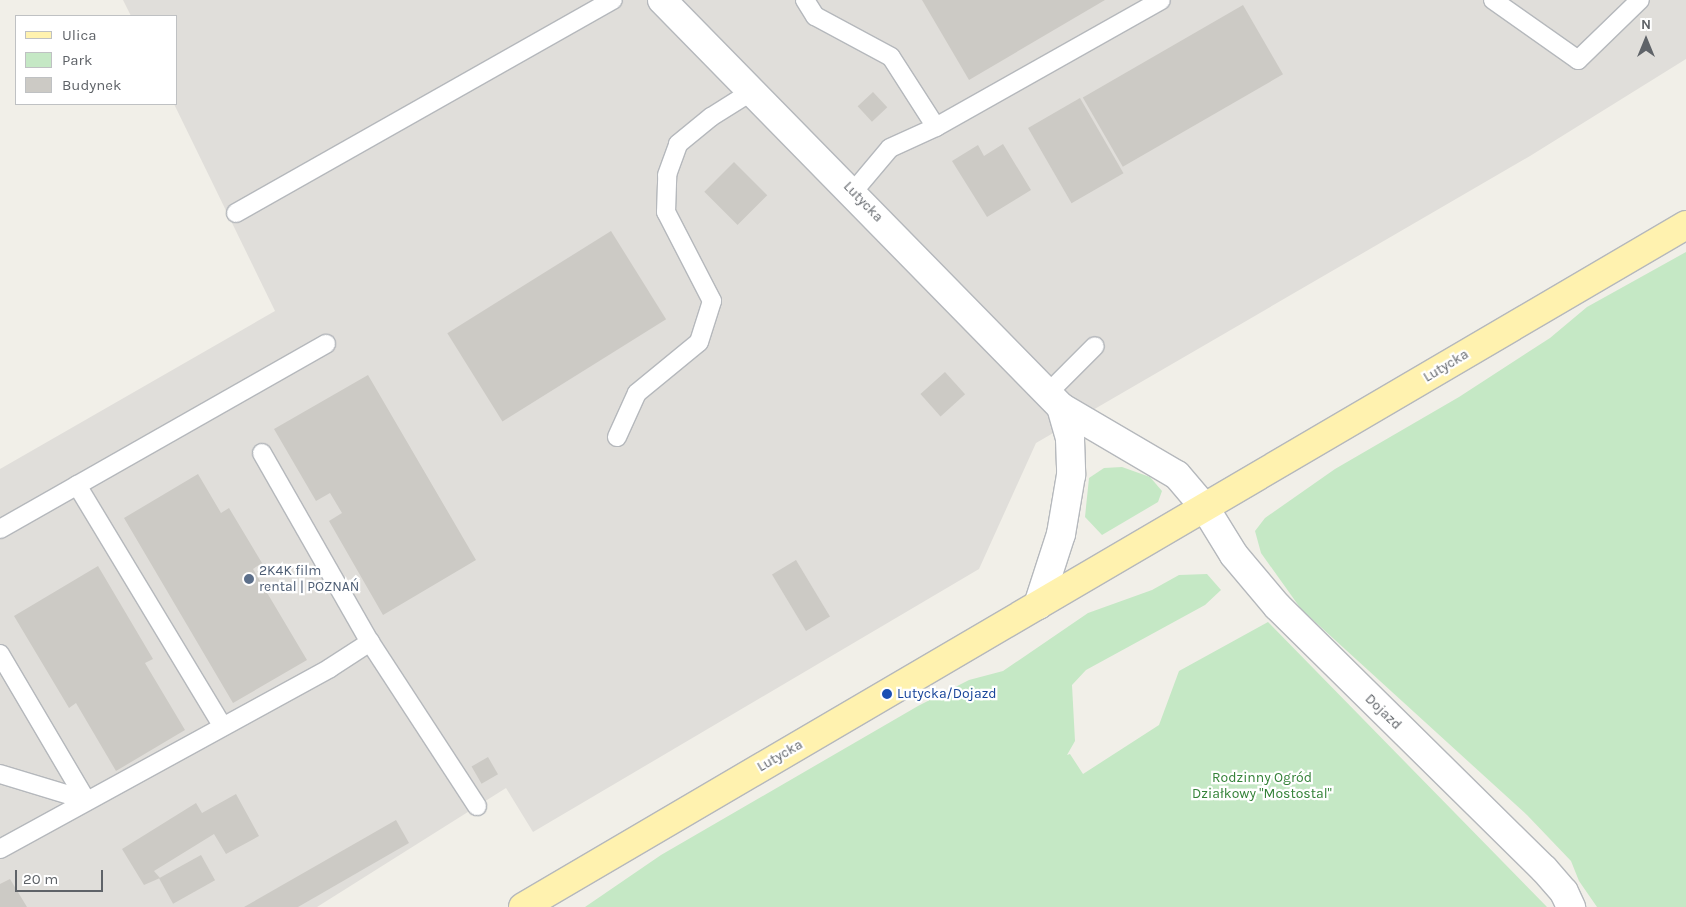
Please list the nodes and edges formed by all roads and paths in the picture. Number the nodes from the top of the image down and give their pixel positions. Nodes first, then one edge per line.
1 (613, 0) edge
2 (662, 0) edge
3 (804, 0) edge
4 (1161, 0) edge
5 (1494, 0) edge
6 (1640, 0) edge
7 (754, 90) junction
8 (936, 126) junction
9 (853, 192) junction
10 (236, 213) dead end
11 (1686, 224) edge
12 (326, 344) dead end
13 (1095, 346) dead end
14 (1054, 400) junction
15 (617, 437) dead end
16 (262, 453) dead end
17 (78, 485) junction
18 (1205, 508) junction
19 (0, 529) edge
20 (1038, 605) junction
21 (370, 642) junction
22 (0, 654) edge
23 (222, 725) junction
24 (0, 774) edge
25 (86, 800) junction
26 (477, 806) dead end
27 (0, 849) edge
28 (523, 907) edge
29 (1572, 907) edge

1 - 10 lane
2 - 7 street, Lutycka
3 - 8 lane
4 - 8 lane
5 - 6 lane
7 - 9 street, Lutycka
7 - 15 lane
8 - 9 lane
9 - 14 street, Lutycka
11 - 18 main road, Lutycka
12 - 17 lane
13 - 14 lane
14 - 18 street, Lutycka
14 - 20 street, Lutycka
16 - 21 lane
17 - 19 lane
17 - 23 lane
18 - 20 main road, Lutycka
18 - 29 street, Dojazd
20 - 28 main road, Lutycka
21 - 23 lane
21 - 26 lane
22 - 25 lane
23 - 25 lane
24 - 25 lane
25 - 27 lane

